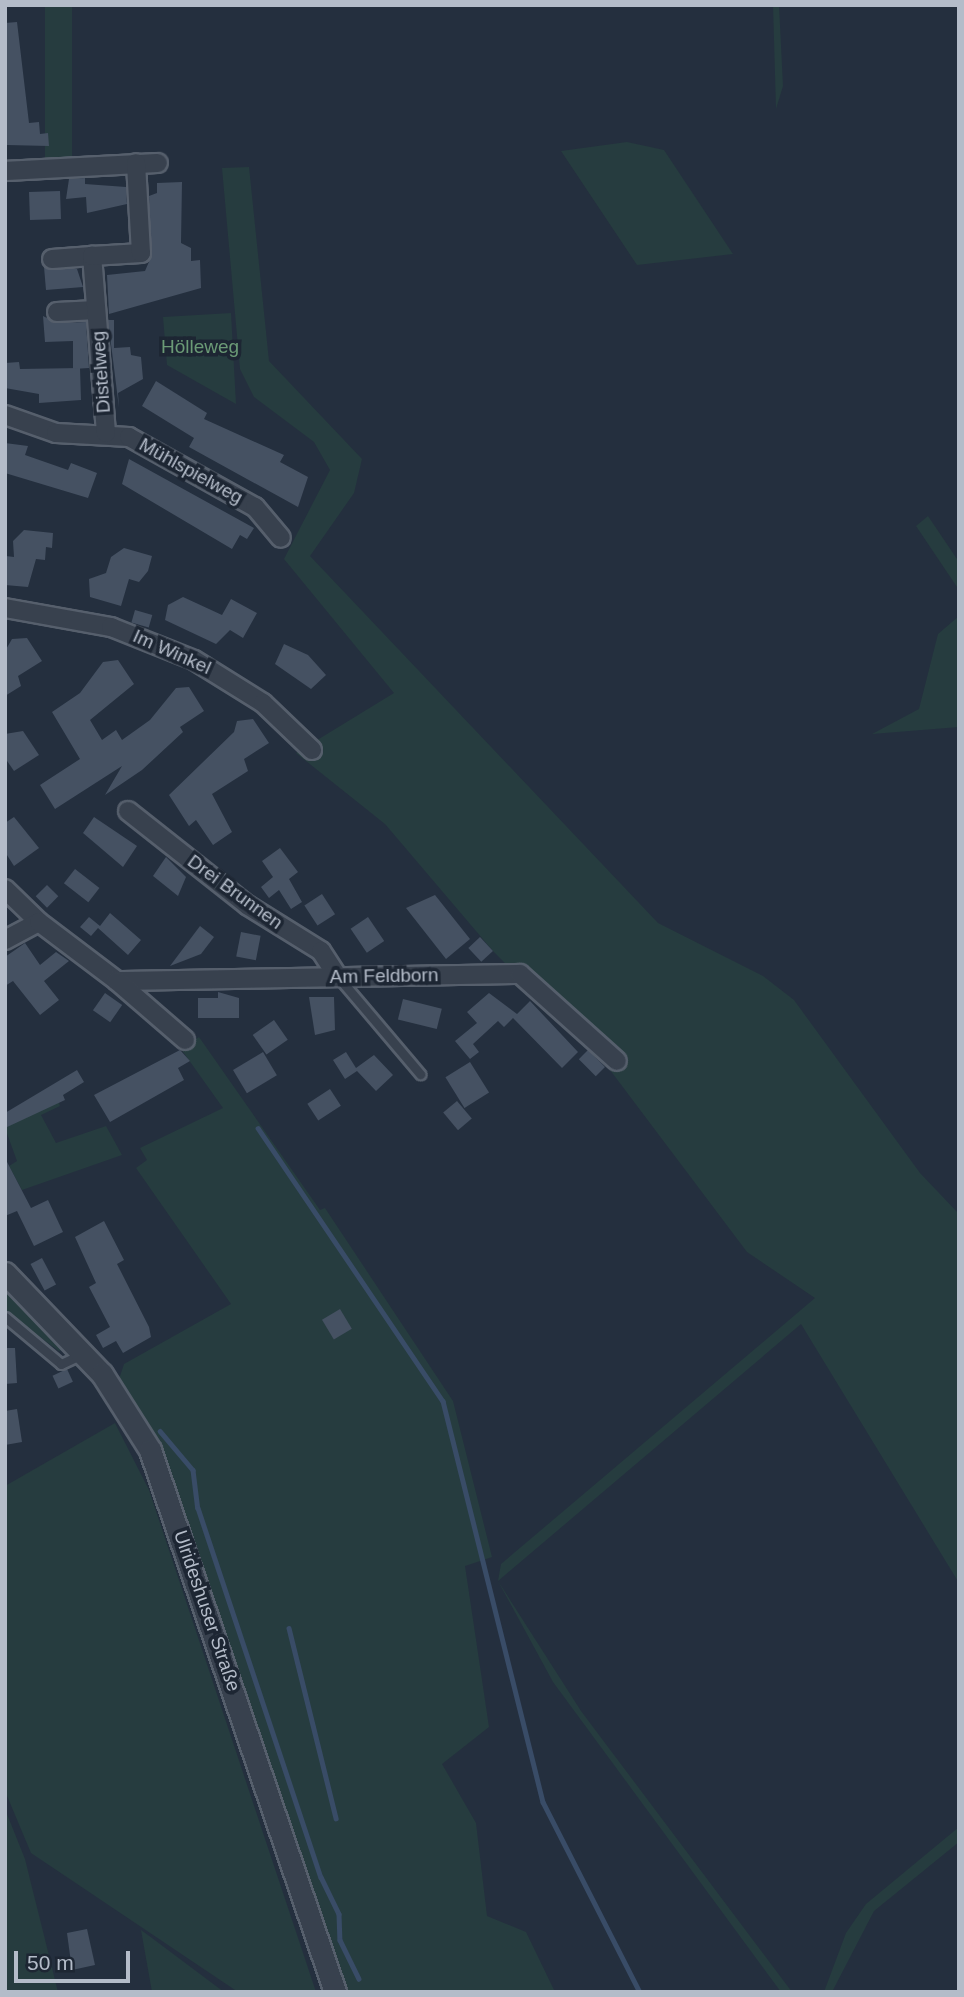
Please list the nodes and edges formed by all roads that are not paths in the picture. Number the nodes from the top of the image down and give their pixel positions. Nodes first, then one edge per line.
1 (136, 163) junction
2 (158, 163) dead end
3 (5, 171) edge
4 (92, 256) junction
5 (52, 259) dead end
6 (96, 310) junction
7 (57, 312) dead end
8 (5, 415) edge
9 (106, 433) junction
10 (281, 538) dead end
11 (5, 608) edge
12 (312, 750) dead end
13 (128, 811) dead end
14 (5, 889) edge
15 (39, 922) junction
16 (5, 940) edge
17 (338, 977) junction
18 (117, 981) junction
19 (185, 1040) dead end
20 (617, 1061) dead end
21 (419, 1074) dead end
22 (5, 1273) edge
23 (5, 1317) edge
24 (83, 1354) junction
25 (335, 1992) edge

1 - 2 street
1 - 3 street
1 - 4 street
4 - 5 street
4 - 6 street, Distelweg
6 - 7 street, Distelweg
6 - 9 street, Distelweg
8 - 9 street, Mühlspielweg
9 - 10 street, Mühlspielweg
11 - 12 street, Im Winkel
13 - 17 street, Drei Brunnen
14 - 15 street
15 - 16 street
15 - 18 street
17 - 18 street, Am Feldborn
17 - 20 street, Am Feldborn
17 - 21 lane
18 - 19 street
22 - 24 street, Ulrideshuser Straße
23 - 24 lane
24 - 25 street, Ulrideshuser Straße

